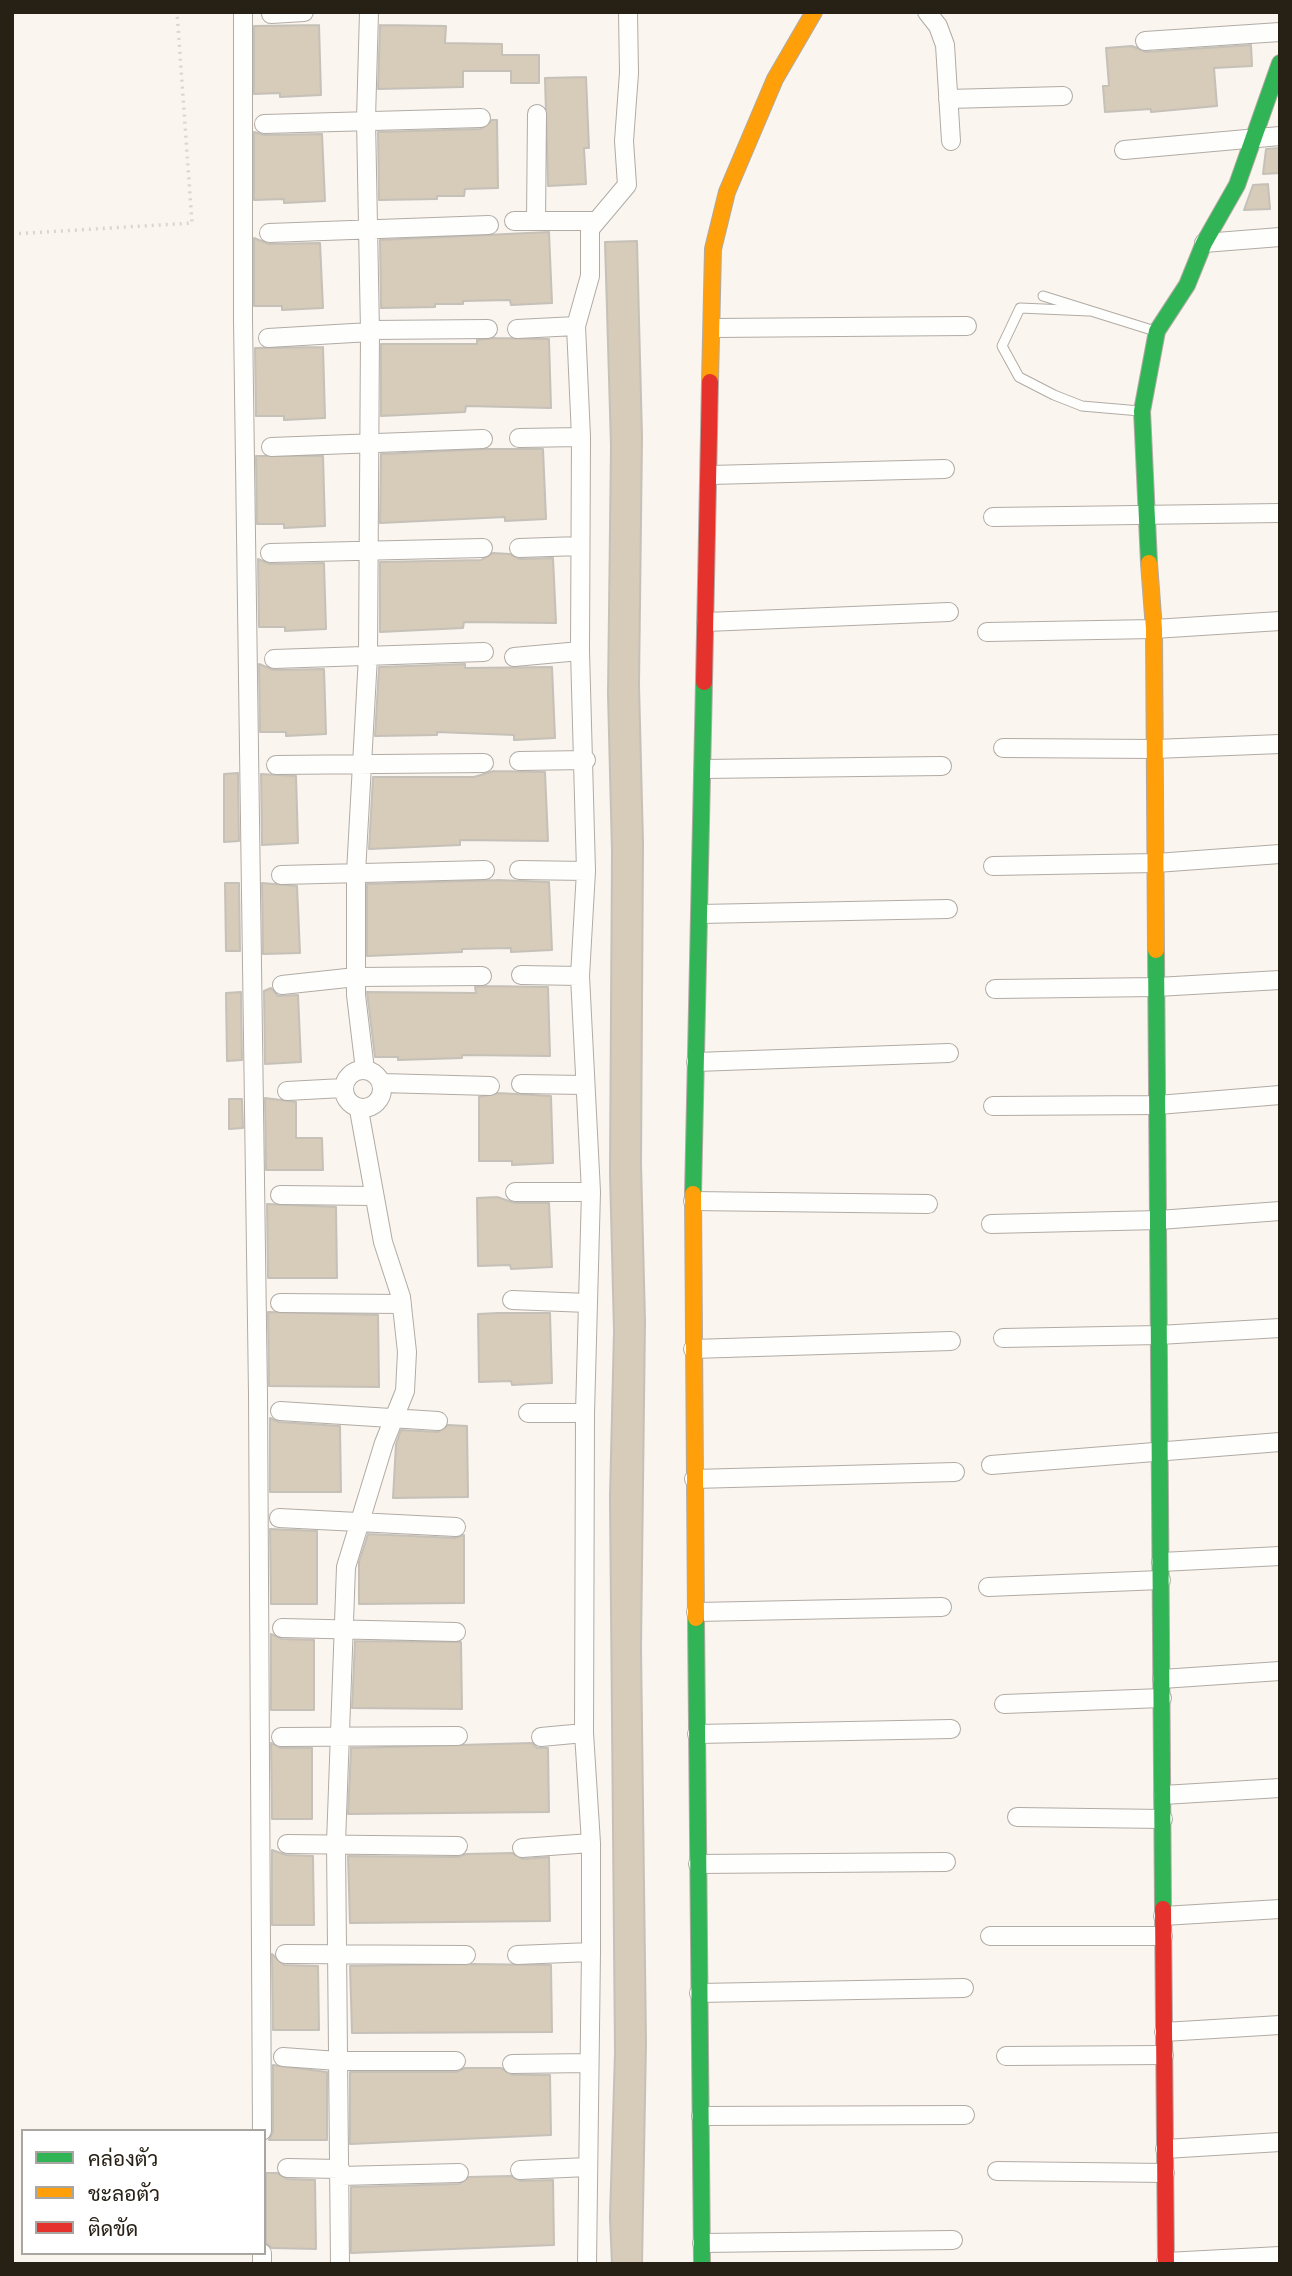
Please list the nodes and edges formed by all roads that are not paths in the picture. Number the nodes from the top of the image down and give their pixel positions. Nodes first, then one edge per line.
1 (243, 12) edge
2 (304, 12) edge
3 (369, 12) edge
4 (628, 12) edge
5 (814, 12) edge
6 (927, 12) edge
7 (271, 14) edge
8 (1280, 32) edge
9 (1145, 41) dead end
10 (1280, 63) edge
11 (1063, 96) dead end
12 (948, 99) junction
13 (537, 114) dead end
14 (481, 118) dead end
15 (366, 119) junction
16 (264, 124) dead end
17 (1280, 136) edge
18 (1253, 138) junction
19 (951, 141) dead end
20 (1124, 150) dead end
21 (514, 221) dead end
22 (536, 221) junction
23 (595, 221) junction
24 (489, 225) dead end
25 (367, 228) junction
26 (269, 233) dead end
27 (1280, 237) edge
28 (1204, 243) junction
29 (1043, 296) dead end
30 (1089, 311) junction
31 (576, 326) junction
32 (967, 326) dead end
33 (713, 328) junction
34 (488, 329) dead end
35 (517, 329) dead end
36 (370, 331) junction
37 (1157, 331) junction
38 (268, 338) dead end
39 (1142, 411) junction
40 (519, 438) dead end
41 (581, 438) junction
42 (483, 439) dead end
43 (369, 442) junction
44 (271, 447) dead end
45 (945, 469) dead end
46 (710, 475) junction
47 (1280, 513) edge
48 (993, 517) dead end
49 (1145, 517) junction
50 (580, 546) junction
51 (483, 548) dead end
52 (519, 548) dead end
53 (369, 550) junction
54 (270, 553) dead end
55 (949, 612) dead end
56 (1280, 621) edge
57 (706, 622) junction
58 (1154, 629) junction
59 (988, 632) dead end
60 (580, 651) junction
61 (484, 652) dead end
62 (368, 656) junction
63 (514, 657) dead end
64 (274, 659) dead end
65 (1280, 744) edge
66 (1003, 748) dead end
67 (1155, 749) junction
68 (586, 760) junction
69 (519, 761) dead end
70 (484, 763) dead end
71 (276, 765) dead end
72 (942, 766) dead end
73 (364, 767) junction
74 (703, 769) junction
75 (1280, 855) edge
76 (1156, 863) junction
77 (993, 866) dead end
78 (485, 870) dead end
79 (519, 870) dead end
80 (586, 871) junction
81 (356, 873) junction
82 (281, 875) dead end
83 (948, 909) dead end
84 (699, 914) junction
85 (521, 975) dead end
86 (580, 975) junction
87 (482, 976) dead end
88 (355, 977) junction
89 (1280, 980) edge
90 (282, 985) dead end
91 (1157, 987) junction
92 (995, 989) dead end
93 (949, 1053) dead end
94 (696, 1062) junction
95 (365, 1070) junction
96 (383, 1083) junction
97 (521, 1084) dead end
98 (584, 1085) junction
99 (490, 1086) dead end
100 (343, 1088) junction
101 (287, 1091) dead end
102 (1280, 1095) edge
103 (1158, 1105) junction
104 (993, 1106) dead end
105 (359, 1111) junction
106 (515, 1192) dead end
107 (591, 1192) junction
108 (280, 1195) dead end
109 (374, 1196) junction
110 (693, 1202) junction
111 (928, 1205) dead end
112 (1280, 1211) edge
113 (1159, 1220) junction
114 (991, 1224) dead end
115 (512, 1300) dead end
116 (280, 1303) dead end
117 (588, 1303) junction
118 (402, 1304) junction
119 (1280, 1328) edge
120 (1159, 1335) junction
121 (1003, 1338) dead end
122 (951, 1341) dead end
123 (693, 1349) junction
124 (280, 1411) dead end
125 (528, 1413) dead end
126 (584, 1413) junction
127 (396, 1420) junction
128 (438, 1421) dead end
129 (1280, 1442) edge
130 (1160, 1450) junction
131 (990, 1465) dead end
132 (955, 1472) dead end
133 (694, 1479) junction
134 (279, 1518) dead end
135 (358, 1524) junction
136 (456, 1527) dead end
137 (1280, 1556) edge
138 (1161, 1571) junction
139 (988, 1587) dead end
140 (942, 1608) dead end
141 (696, 1612) junction
142 (282, 1628) dead end
143 (343, 1629) junction
144 (456, 1632) dead end
145 (1280, 1671) edge
146 (1162, 1679) junction
147 (1162, 1698) junction
148 (1004, 1704) dead end
149 (951, 1730) dead end
150 (584, 1733) junction
151 (697, 1734) junction
152 (339, 1736) junction
153 (458, 1736) dead end
154 (281, 1737) dead end
155 (541, 1737) dead end
156 (1280, 1788) edge
157 (1163, 1795) junction
158 (1017, 1817) dead end
159 (1163, 1819) junction
160 (335, 1843) junction
161 (591, 1843) junction
162 (287, 1844) dead end
163 (458, 1846) dead end
164 (522, 1848) dead end
165 (946, 1862) dead end
166 (698, 1864) junction
167 (1280, 1909) edge
168 (1163, 1916) junction
169 (990, 1936) dead end
170 (1163, 1936) junction
171 (591, 1952) junction
172 (285, 1954) dead end
173 (466, 1955) dead end
174 (517, 1955) dead end
175 (337, 1956) junction
176 (964, 1988) dead end
177 (699, 1993) junction
178 (1280, 2025) edge
179 (1164, 2032) junction
180 (1164, 2055) junction
181 (1006, 2056) dead end
182 (283, 2057) dead end
183 (338, 2061) junction
184 (456, 2061) dead end
185 (588, 2063) junction
186 (512, 2064) dead end
187 (965, 2115) dead end
188 (701, 2116) junction
189 (262, 2129) edge
190 (1280, 2142) edge
191 (1165, 2150) junction
192 (588, 2167) junction
193 (287, 2168) dead end
194 (520, 2170) dead end
195 (997, 2171) dead end
196 (340, 2173) junction
197 (460, 2173) dead end
198 (1165, 2173) junction
199 (953, 2240) dead end
200 (702, 2243) junction
201 (1280, 2256) edge
202 (1166, 2263) edge
203 (340, 2264) edge
204 (587, 2264) edge
205 (702, 2264) edge

1 - 189 street
2 - 7 street
3 - 15 street
4 - 23 street
5 - 33 street
6 - 12 street
8 - 9 street
10 - 18 street
11 - 12 street
12 - 19 street
13 - 22 street
14 - 15 street
15 - 16 street
15 - 25 street
17 - 18 street
18 - 20 street
18 - 28 street
21 - 22 street
22 - 23 street
23 - 31 street
24 - 25 street
25 - 26 street
25 - 36 street
27 - 28 street
28 - 37 street
29 - 30 lane
30 - 37 lane
30 - 39 lane
31 - 35 street
31 - 41 street
32 - 33 street
33 - 46 street
34 - 36 street
36 - 38 street
36 - 43 street
37 - 39 street
39 - 49 street
40 - 41 street
41 - 50 street
42 - 43 street
43 - 44 street
43 - 53 street
45 - 46 street
46 - 57 street
47 - 49 street
48 - 49 street
49 - 58 street
50 - 52 street
50 - 60 street
51 - 53 street
53 - 54 street
53 - 62 street
55 - 57 street
56 - 58 street
57 - 74 street
58 - 59 street
58 - 67 street
60 - 63 street
60 - 68 street
61 - 62 street
62 - 64 street
62 - 73 street
65 - 67 street
66 - 67 street
67 - 76 street
68 - 69 street
68 - 80 street
70 - 73 street
71 - 73 street
72 - 74 street
73 - 81 street
74 - 84 street
75 - 76 street
76 - 77 street
76 - 91 street
78 - 81 street
79 - 80 street
80 - 86 street
81 - 82 street
81 - 88 street
83 - 84 street
84 - 94 street
85 - 86 street
86 - 98 street
87 - 88 street
88 - 90 street
88 - 95 street
89 - 91 street
91 - 92 street
91 - 103 street
93 - 94 street
94 - 110 street
95 - 96 street
95 - 100 street
96 - 99 street
96 - 105 street
97 - 98 street
98 - 107 street
100 - 101 street
100 - 105 street
102 - 103 street
103 - 104 street
103 - 113 street
105 - 109 street
106 - 107 street
107 - 117 street
108 - 109 street
109 - 118 street
110 - 111 street
110 - 123 street
112 - 113 street
113 - 114 street
113 - 120 street
115 - 117 street
116 - 118 street
117 - 126 street
118 - 127 street
119 - 120 street
120 - 121 street
120 - 130 street
122 - 123 street
123 - 133 street
124 - 127 street
125 - 126 street
126 - 150 street
127 - 128 street
127 - 135 street
129 - 130 street
130 - 131 street
130 - 138 street
132 - 133 street
133 - 141 street
134 - 135 street
135 - 136 street
135 - 143 street
137 - 138 street
138 - 139 street
138 - 146 street
140 - 141 street
141 - 151 street
142 - 143 street
143 - 144 street
143 - 152 street
145 - 146 street
146 - 147 street
147 - 148 street
147 - 157 street
149 - 151 street
150 - 155 street
150 - 161 street
151 - 166 street
152 - 153 street
152 - 154 street
152 - 160 street
156 - 157 street
157 - 159 street
158 - 159 street
159 - 168 street
160 - 162 street
160 - 163 street
160 - 175 street
161 - 164 street
161 - 171 street
165 - 166 street
166 - 177 street
167 - 168 street
168 - 170 street
169 - 170 street
170 - 179 street
171 - 174 street
171 - 185 street
172 - 175 street
173 - 175 street
175 - 183 street
176 - 177 street
177 - 188 street
178 - 179 street
179 - 180 street
180 - 181 street
180 - 191 street
182 - 183 street
183 - 184 street
183 - 196 street
185 - 186 street
185 - 192 street
187 - 188 street
188 - 200 street
190 - 191 street
191 - 198 street
192 - 194 street
192 - 204 street
193 - 196 street
195 - 198 street
196 - 197 street
196 - 203 street
198 - 202 street
199 - 200 street
200 - 205 street
201 - 202 street

